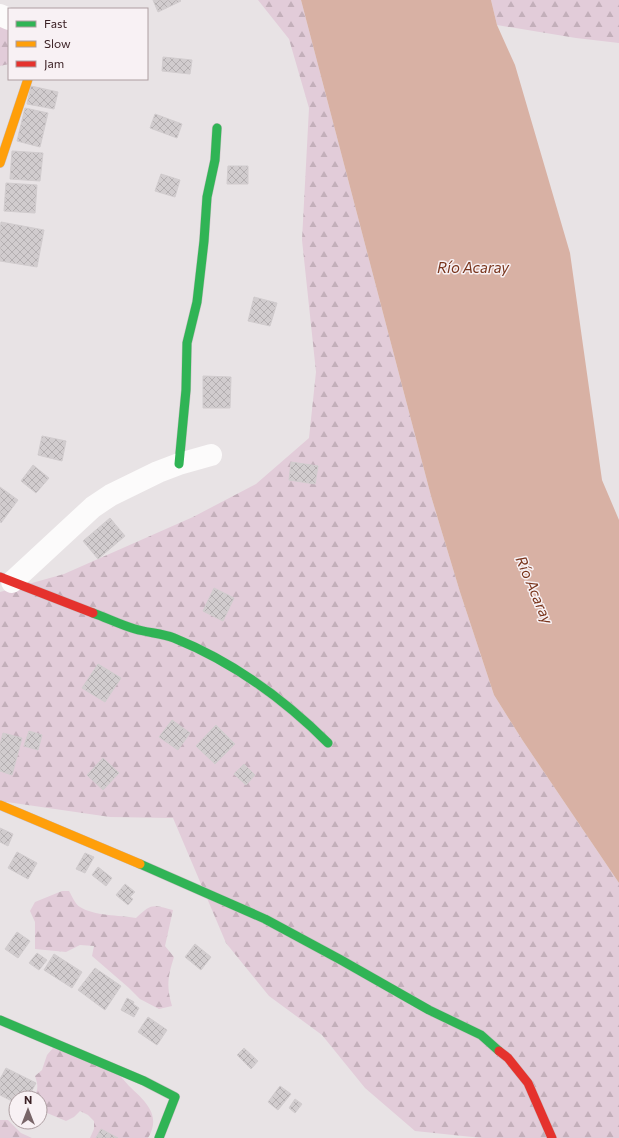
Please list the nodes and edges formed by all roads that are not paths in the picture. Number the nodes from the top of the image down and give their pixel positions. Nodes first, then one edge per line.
1 (28, 80) edge
2 (217, 128) dead end
3 (0, 163) edge
4 (211, 455) dead end
5 (179, 464) junction
6 (6, 580) edge
7 (328, 743) dead end
8 (0, 805) edge
9 (0, 1020) edge
10 (159, 1138) edge
11 (552, 1138) edge

1 - 3 street
2 - 5 street
4 - 5 street
5 - 6 street
6 - 7 street
8 - 11 street
9 - 10 street

